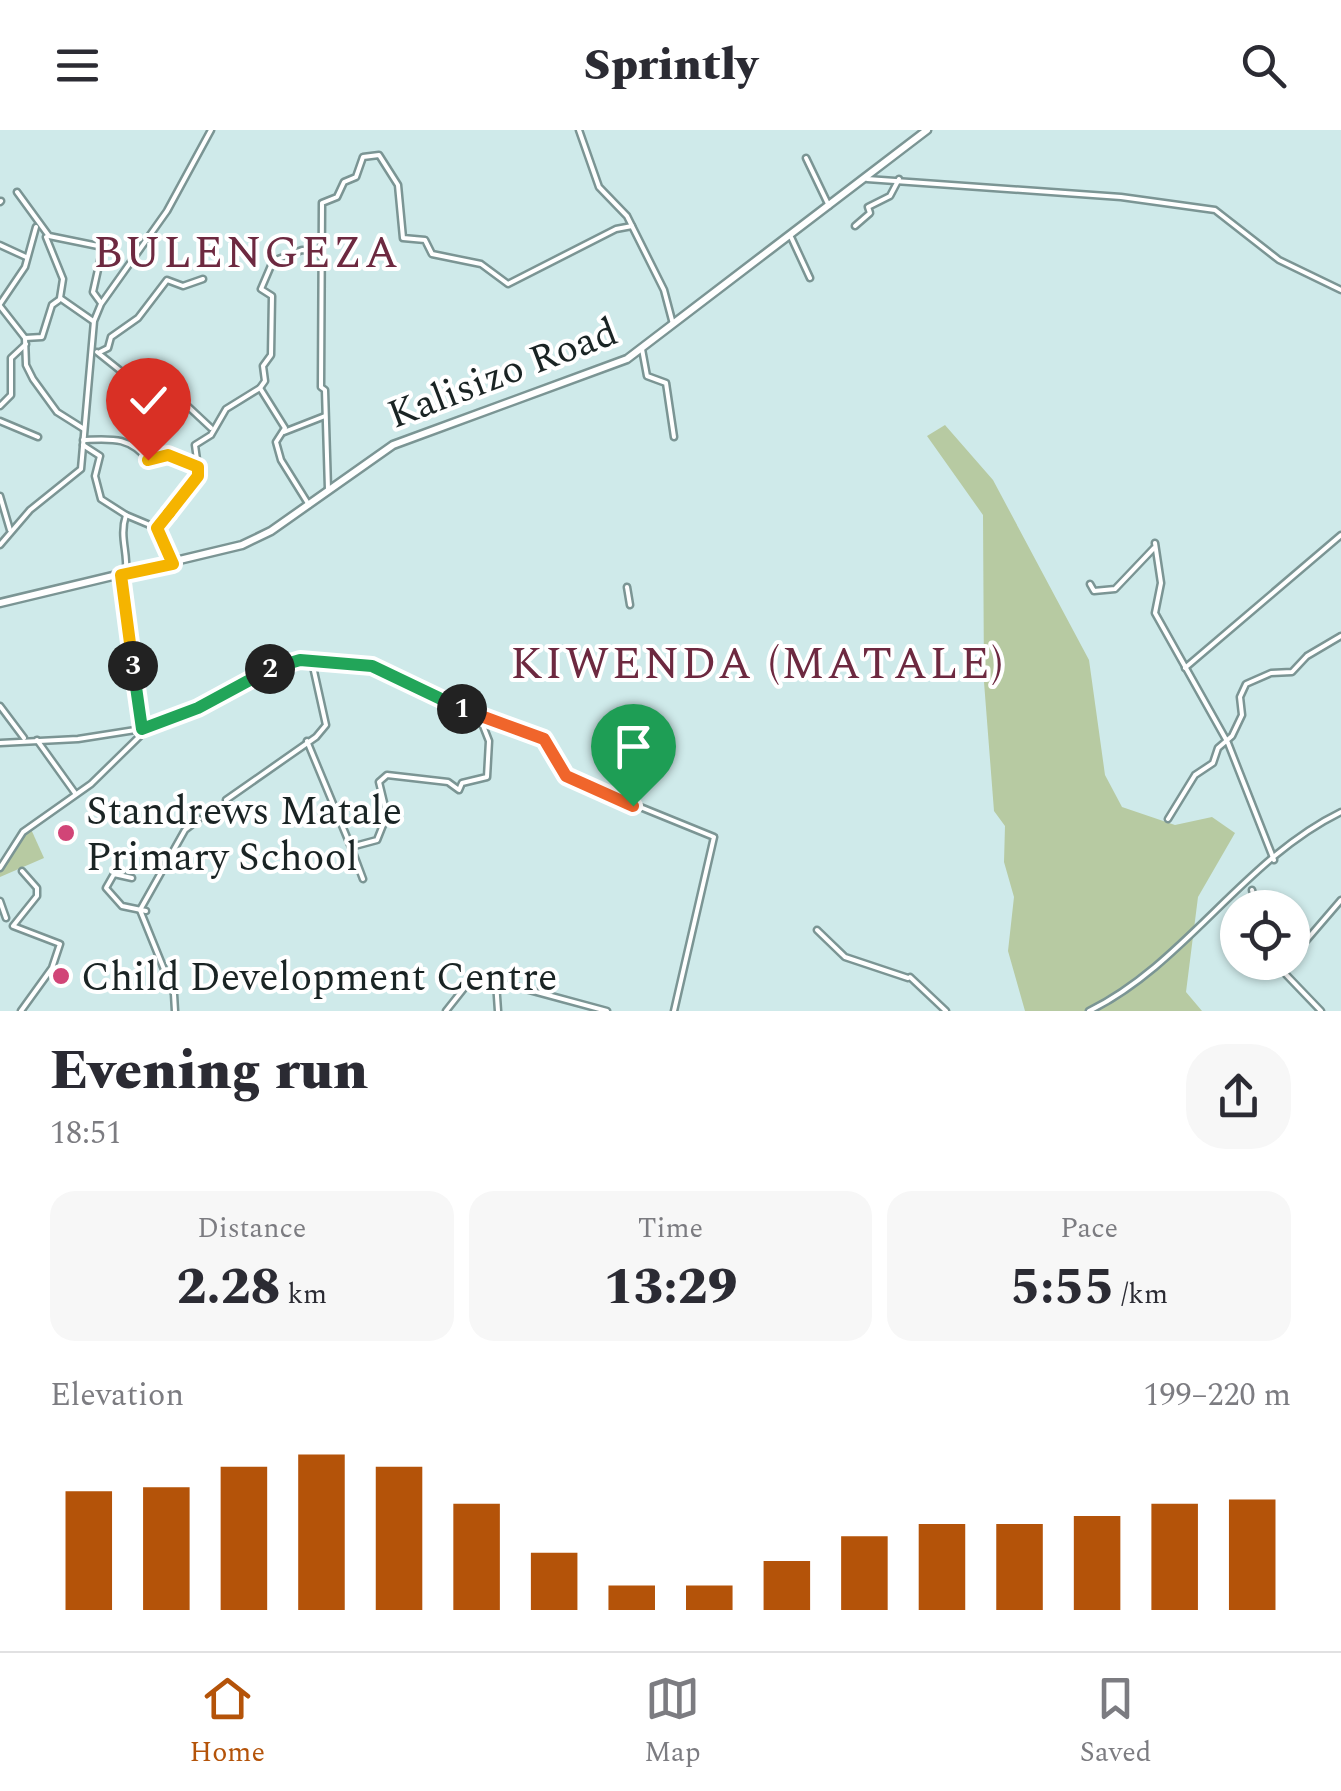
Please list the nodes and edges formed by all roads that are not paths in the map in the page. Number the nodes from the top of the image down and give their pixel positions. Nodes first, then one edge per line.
1 (211, 130) edge
2 (579, 130) edge
3 (927, 130) edge
4 (806, 158) dead end
5 (875, 176) junction
6 (899, 180) junction
7 (17, 192) dead end
8 (828, 206) junction
9 (36, 223) junction
10 (632, 226) junction
11 (855, 226) dead end
12 (45, 232) junction
13 (790, 236) junction
14 (0, 245) edge
15 (321, 251) junction
16 (26, 257) junction
17 (810, 278) dead end
18 (203, 279) dead end
19 (1341, 290) edge
20 (60, 298) junction
21 (101, 304) junction
22 (0, 305) edge
23 (94, 321) junction
24 (670, 329) junction
25 (26, 341) junction
26 (642, 349) junction
27 (94, 354) junction
28 (260, 388) junction
29 (0, 406) edge
30 (325, 416) junction
31 (0, 421) edge
32 (212, 428) junction
33 (84, 429) junction
34 (284, 432) junction
35 (38, 437) dead end
36 (674, 437) dead end
37 (83, 443) junction
38 (198, 467) junction
39 (328, 489) junction
40 (0, 496) edge
41 (310, 505) junction
42 (126, 515) junction
43 (157, 528) junction
44 (11, 531) junction
45 (1341, 535) edge
46 (0, 545) edge
47 (173, 564) junction
48 (123, 574) junction
49 (1090, 584) dead end
50 (627, 587) dead end
51 (0, 602) edge
52 (630, 605) dead end
53 (1341, 636) edge
54 (311, 661) junction
55 (1183, 668) junction
56 (0, 706) edge
57 (478, 714) junction
58 (142, 729) junction
59 (25, 740) junction
60 (37, 740) junction
61 (307, 741) junction
62 (1226, 741) junction
63 (0, 743) edge
64 (76, 795) junction
65 (226, 800) dead end
66 (1341, 812) edge
67 (199, 819) dead end
68 (1168, 819) dead end
69 (351, 846) junction
70 (1274, 860) junction
71 (0, 868) edge
72 (22, 871) dead end
73 (132, 878) dead end
74 (363, 879) dead end
75 (1341, 900) edge
76 (0, 901) edge
77 (143, 911) junction
78 (6, 918) dead end
79 (817, 930) dead end
80 (1310, 936) edge
81 (490, 978) junction
82 (1289, 980) edge
83 (20, 1011) edge
84 (176, 1011) edge
85 (446, 1011) edge
86 (498, 1011) edge
87 (607, 1011) edge
88 (674, 1011) edge
89 (946, 1011) edge
90 (1088, 1011) edge
91 (1321, 1011) edge

1 - 21 street
2 - 10 street
3 - 5 street, Kalisizo Road
4 - 8 street
5 - 6 street
5 - 8 street, Kalisizo Road
6 - 11 street
6 - 19 street
7 - 9 street
8 - 13 street, Kalisizo Road
9 - 12 street
9 - 16 street
10 - 15 street
10 - 24 street
12 - 20 street
12 - 21 street
13 - 17 street
13 - 24 street, Kalisizo Road
14 - 16 street
15 - 28 street
15 - 30 street
16 - 22 street
18 - 27 street
20 - 23 street
20 - 25 street
21 - 23 street
22 - 25 street
23 - 27 street
24 - 26 street, Kalisizo Road
25 - 29 street
25 - 33 street
26 - 36 street
26 - 39 street, Kalisizo Road
27 - 32 street
27 - 33 street
28 - 32 street
28 - 34 street
30 - 34 street
30 - 39 street
31 - 35 street
32 - 38 street
33 - 37 street
34 - 41 street
37 - 38 street
37 - 42 street
37 - 44 street
38 - 43 street
39 - 41 street, Kalisizo Road
40 - 44 street
41 - 47 street, Kalisizo Road
42 - 43 street
42 - 48 street
43 - 47 street
44 - 46 street
45 - 55 street
47 - 48 street, Kalisizo Road
48 - 51 street, Kalisizo Road
48 - 58 street
49 - 55 street
50 - 52 street
53 - 62 street
54 - 57 street
54 - 58 street
54 - 61 street
55 - 62 street
56 - 59 street
57 - 69 street
57 - 88 street
58 - 60 street
58 - 64 street
59 - 60 street
59 - 63 street
60 - 64 street
61 - 65 street
61 - 69 street
62 - 68 street
62 - 70 street
64 - 71 street
66 - 70 street
67 - 77 street
69 - 74 street
70 - 90 street
72 - 83 street
73 - 77 street
75 - 80 street
76 - 78 street
77 - 84 street
79 - 89 street
81 - 85 street
81 - 86 street
81 - 87 street
82 - 91 street

